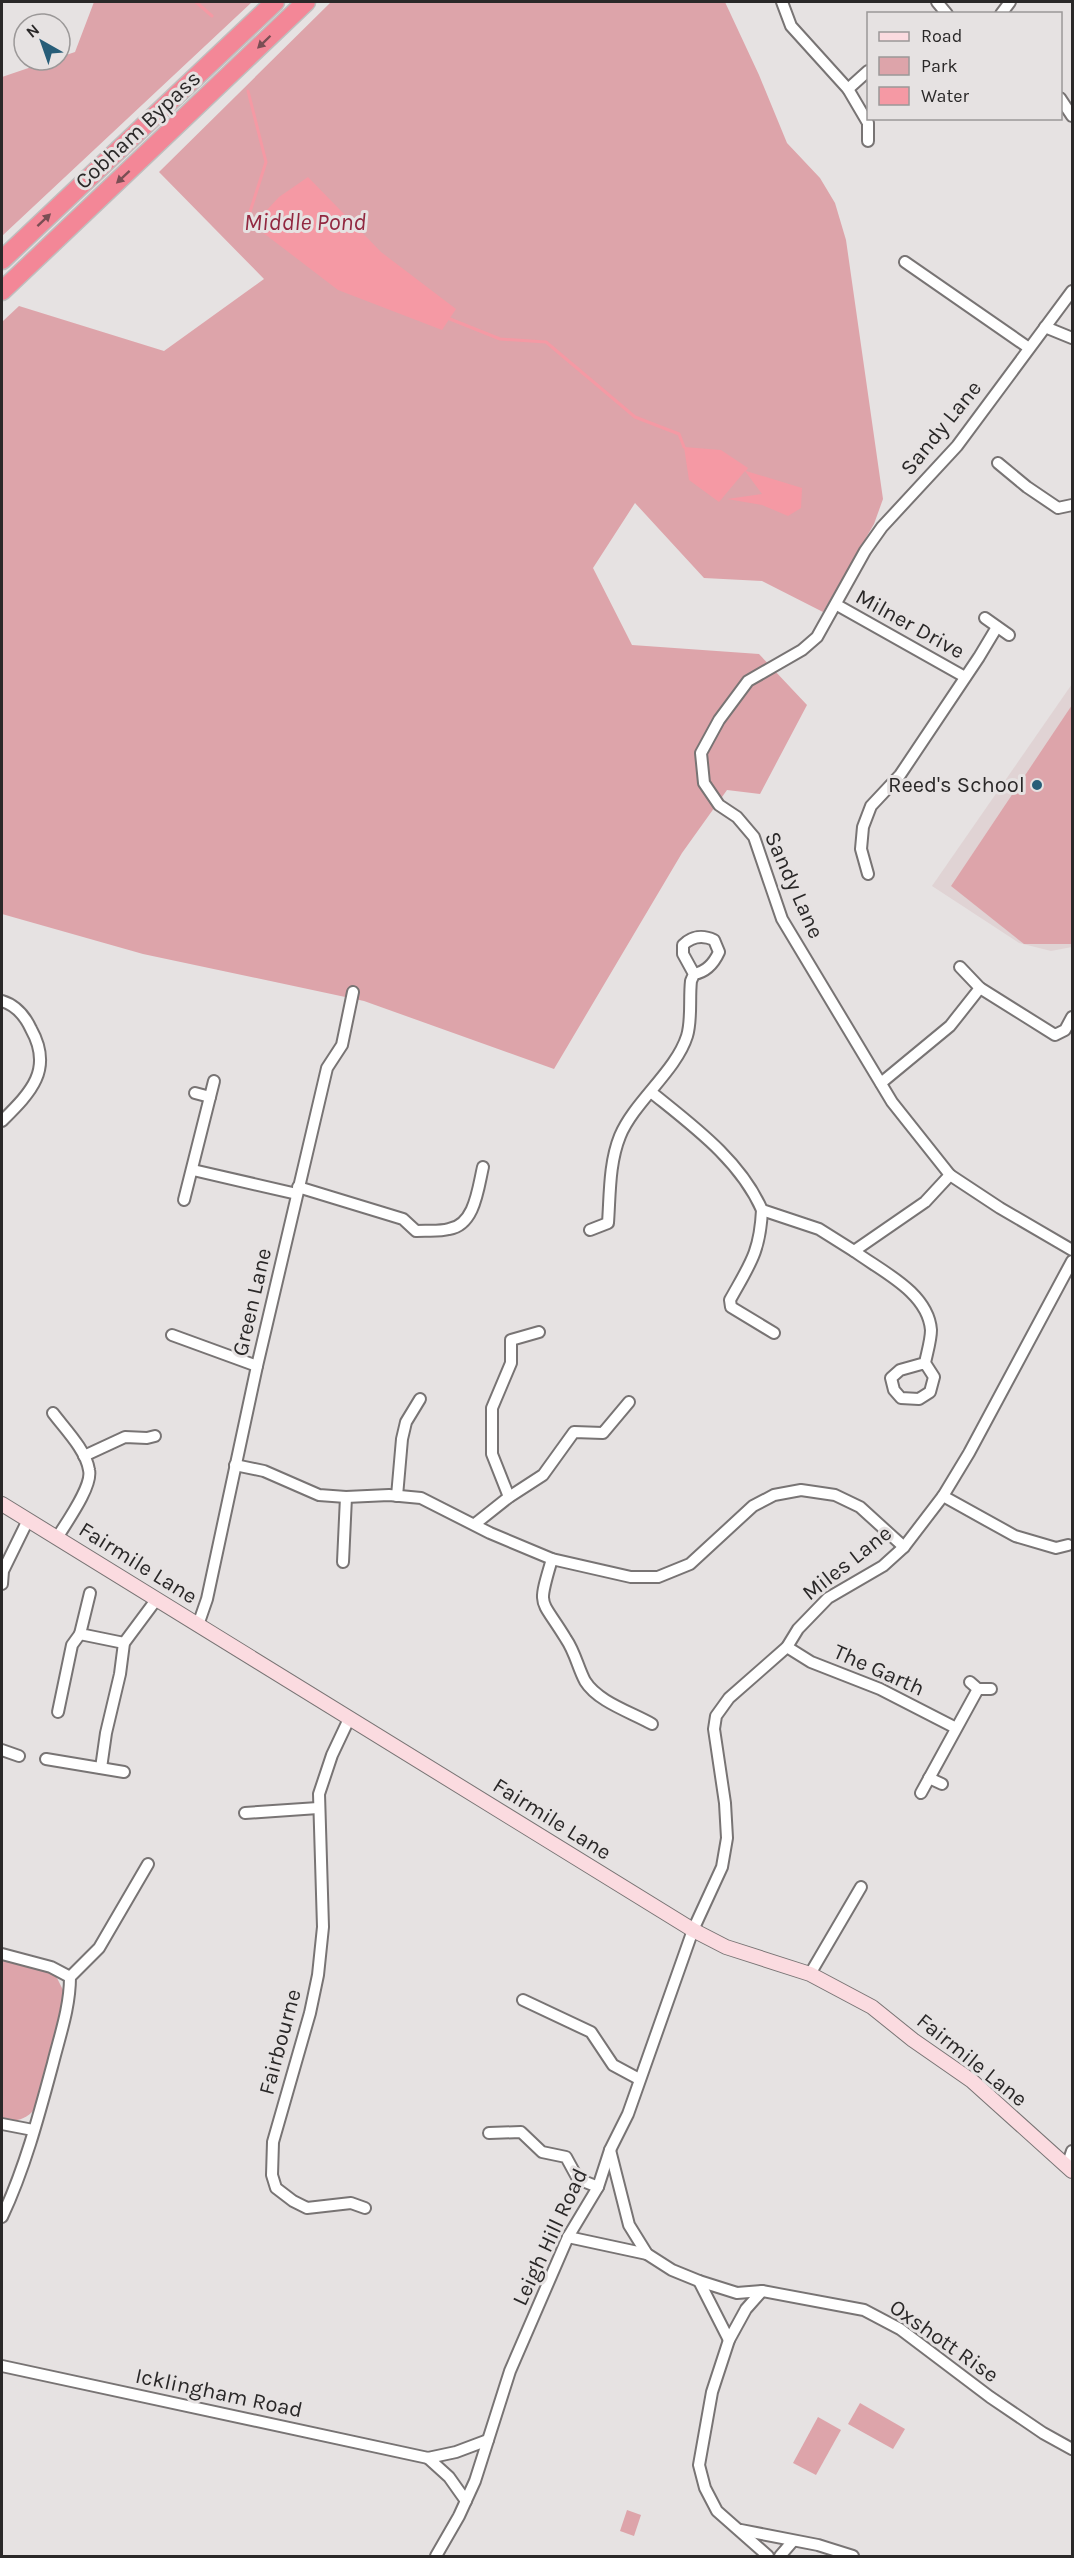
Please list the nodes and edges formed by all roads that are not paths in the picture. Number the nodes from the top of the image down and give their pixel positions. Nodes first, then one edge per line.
1 (275, 2) edge
2 (306, 2) edge
3 (782, 2) edge
4 (867, 72) edge
5 (848, 89) junction
6 (1062, 101) edge
7 (1072, 116) edge
8 (868, 141) dead end
9 (2, 260) edge
10 (905, 262) dead end
11 (2, 291) edge
12 (1072, 291) edge
13 (1045, 327) junction
14 (1072, 338) edge
15 (1029, 348) junction
16 (998, 463) dead end
17 (1072, 505) edge
18 (837, 605) junction
19 (985, 618) dead end
20 (997, 627) junction
21 (1009, 635) dead end
22 (965, 677) junction
23 (868, 874) dead end
24 (960, 967) dead end
25 (694, 974) dead end
26 (980, 988) junction
27 (353, 992) dead end
28 (2, 1001) edge
29 (1072, 1017) edge
30 (214, 1081) dead end
31 (881, 1083) junction
32 (651, 1092) junction
33 (195, 1093) dead end
34 (210, 1096) junction
35 (2, 1121) edge
36 (483, 1167) dead end
37 (193, 1170) junction
38 (950, 1175) junction
39 (297, 1191) junction
40 (184, 1200) dead end
41 (762, 1210) junction
42 (591, 1230) dead end
43 (1072, 1250) edge
44 (854, 1251) junction
45 (1072, 1261) edge
46 (539, 1332) dead end
47 (774, 1332) dead end
48 (172, 1335) dead end
49 (925, 1363) dead end
50 (257, 1366) junction
51 (420, 1399) dead end
52 (630, 1402) dead end
53 (53, 1413) dead end
54 (155, 1436) dead end
55 (84, 1456) junction
56 (235, 1465) junction
57 (397, 1496) junction
58 (944, 1496) junction
59 (346, 1497) junction
60 (509, 1497) junction
61 (2, 1504) edge
62 (28, 1520) junction
63 (475, 1524) junction
64 (57, 1538) junction
65 (1068, 1545) dead end
66 (904, 1547) junction
67 (552, 1559) junction
68 (343, 1562) dead end
69 (2, 1584) edge
70 (90, 1593) dead end
71 (156, 1600) junction
72 (198, 1625) junction
73 (80, 1634) junction
74 (124, 1643) junction
75 (787, 1647) junction
76 (991, 1689) dead end
77 (58, 1712) dead end
78 (349, 1719) junction
79 (652, 1724) dead end
80 (956, 1728) junction
81 (2, 1750) edge
82 (19, 1756) dead end
83 (46, 1759) dead end
84 (101, 1768) junction
85 (124, 1772) dead end
86 (929, 1778) junction
87 (942, 1784) dead end
88 (921, 1793) dead end
89 (318, 1808) junction
90 (245, 1814) dead end
91 (148, 1864) dead end
92 (861, 1887) dead end
93 (693, 1930) junction
94 (2, 1954) edge
95 (810, 1974) junction
96 (70, 1977) junction
97 (523, 2000) dead end
98 (639, 2079) junction
99 (2, 2124) edge
100 (33, 2130) junction
101 (489, 2133) dead end
102 (610, 2150) junction
103 (1072, 2151) edge
104 (1070, 2168) edge
105 (598, 2187) junction
106 (365, 2208) dead end
107 (2, 2217) edge
108 (568, 2237) junction
109 (647, 2254) junction
110 (699, 2282) junction
111 (762, 2291) junction
112 (729, 2340) junction
113 (2, 2366) edge
114 (488, 2440) junction
115 (1072, 2449) edge
116 (428, 2458) junction
117 (466, 2501) junction
118 (740, 2530) junction
119 (793, 2541) junction
120 (436, 2556) edge
121 (768, 2556) edge
122 (780, 2556) edge
123 (853, 2556) edge

9 -> 1 highway, Cobham Bypass
2 -> 11 highway, Cobham Bypass
3 - 5 street
4 - 5 street
5 - 8 street
6 - 7 street
10 - 15 street
12 - 13 street, Sandy Lane
13 - 14 street
13 - 15 street, Sandy Lane
15 - 18 street, Sandy Lane
16 - 17 street
18 - 22 street, Milner Drive
18 - 31 street, Sandy Lane
19 - 20 street, Milner Drive
20 - 21 street, Milner Drive
20 - 22 street, Milner Drive
22 - 23 street, Milner Drive
24 - 26 street
25 - 32 street
26 - 29 street
26 - 31 street
27 - 39 street, Green Lane
28 - 35 street
30 - 34 street
31 - 38 street, Sandy Lane
32 - 41 street
32 - 42 street
33 - 34 street
34 - 37 street
36 - 39 street
37 - 39 street
37 - 40 street
38 - 43 street, Sandy Lane
38 - 44 street
39 - 50 street, Green Lane
41 - 44 street
41 - 47 street
44 - 49 street
45 - 58 street, Miles Lane
46 - 60 street
48 - 50 street
50 - 56 street, Green Lane
51 - 57 street
52 - 60 street
53 - 55 street
54 - 55 street
55 - 64 street
56 - 59 street
56 - 72 street, Green Lane
57 - 59 street
57 - 63 street
58 - 65 street
58 - 66 street, Miles Lane
59 - 68 street
60 - 63 street
61 - 62 street, Fairmile Lane
62 - 64 street, Fairmile Lane
62 - 69 street
63 - 67 street
64 - 71 street, Fairmile Lane
66 - 67 street
66 - 75 street, Miles Lane
67 - 79 street
70 - 73 street
71 - 72 street, Fairmile Lane
71 - 74 street
72 - 78 street, Fairmile Lane
73 - 74 street
73 - 77 street
74 - 84 street
75 - 80 street, The Garth
75 - 93 street, Miles Lane
76 - 80 street
78 - 89 street, Fairbourne
78 - 93 street, Fairmile Lane
80 - 86 street
81 - 82 street
83 - 84 street
84 - 85 street
86 - 87 street
86 - 88 street
89 - 90 street
89 - 106 street, Fairbourne
91 - 96 street
92 - 95 street
93 - 95 street, Fairmile Lane
93 - 98 street, Leigh Hill Road
94 - 96 street
95 - 104 street, Fairmile Lane
96 - 100 street
97 - 98 street
98 - 102 street, Leigh Hill Road
99 - 100 street
100 - 107 street
101 - 105 street
102 - 105 street, Leigh Hill Road
102 - 109 street, Oxshott Rise
103 - 104 street
105 - 108 street, Leigh Hill Road
108 - 109 street, Oxshott Rise
108 - 114 street, Leigh Hill Road
109 - 110 street, Oxshott Rise
110 - 111 street, Oxshott Rise
110 - 112 street
111 - 112 street
111 - 115 street, Oxshott Rise
112 - 118 street
113 - 116 street, Icklingham Road
114 - 116 street, Icklingham Road
114 - 117 street, Leigh Hill Road
116 - 117 street
117 - 120 street, Leigh Hill Road
118 - 119 street
118 - 121 street
119 - 122 street
119 - 123 street

